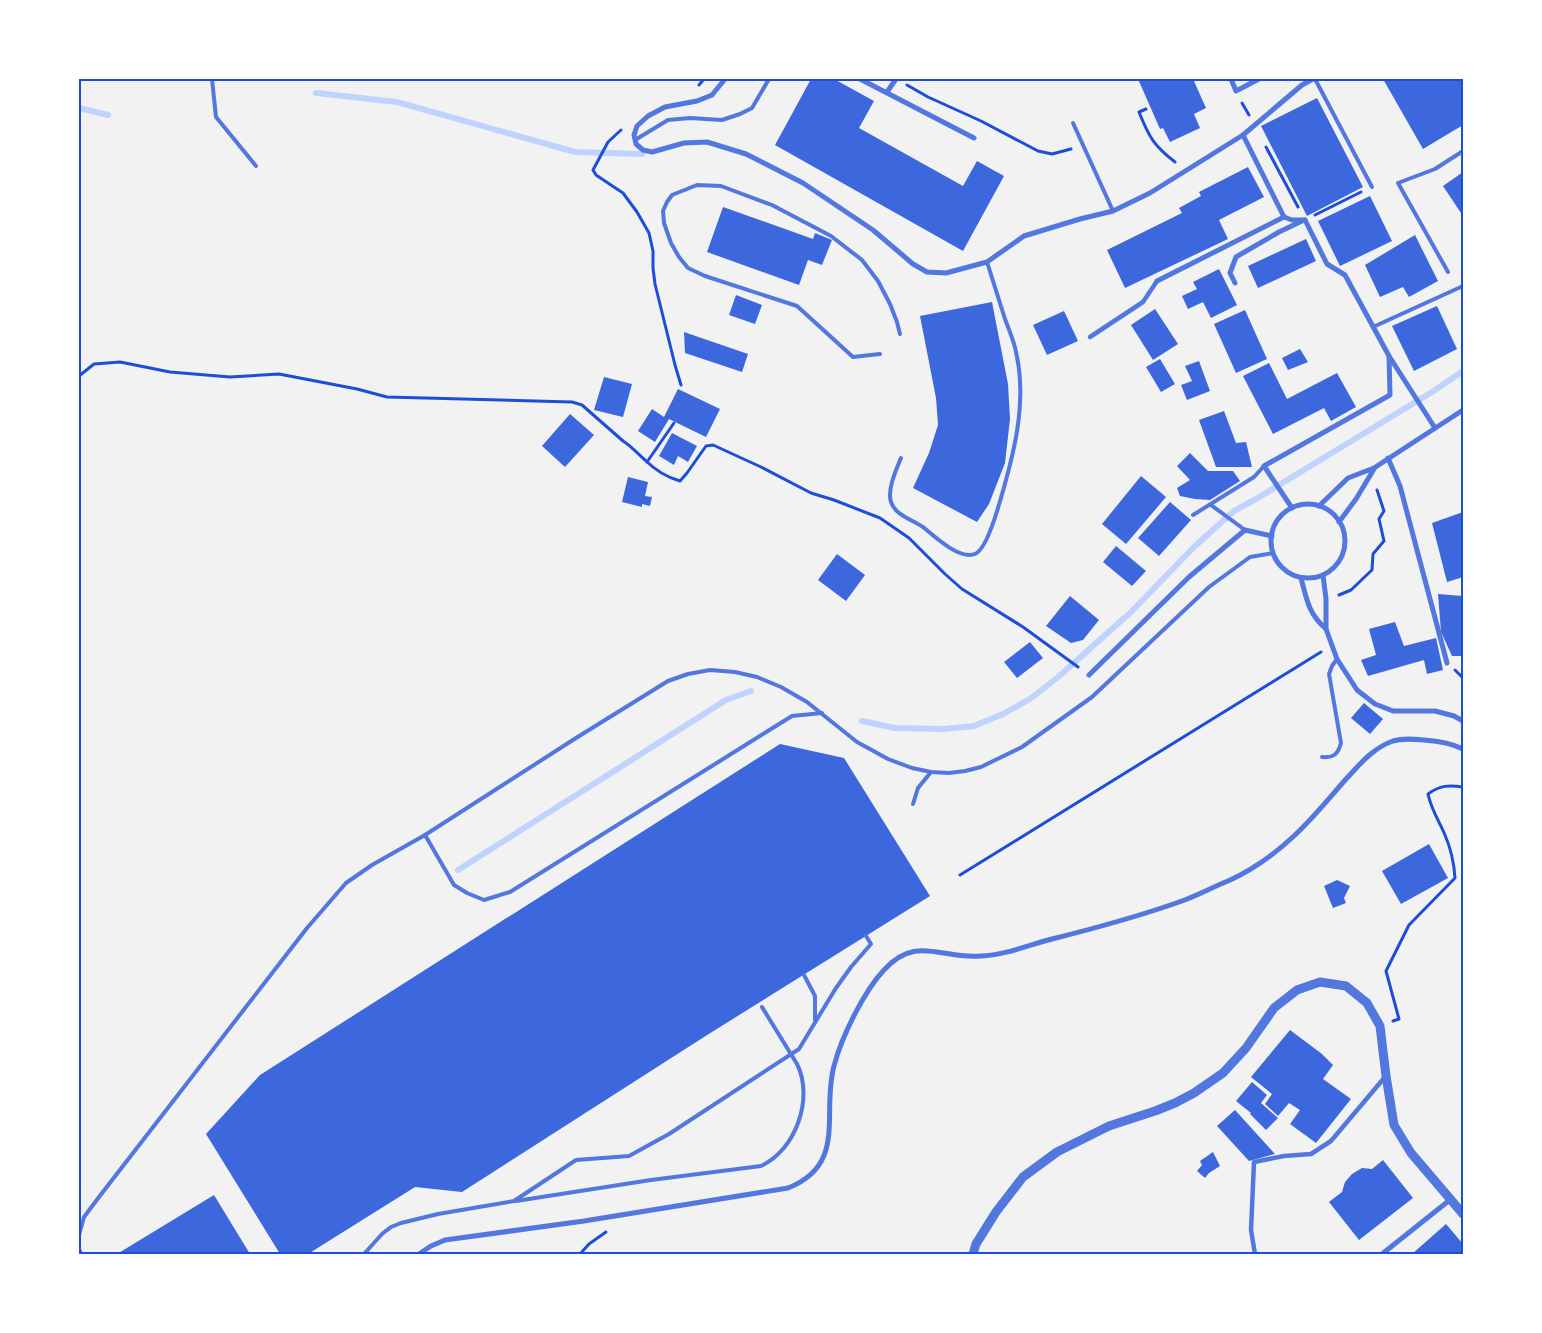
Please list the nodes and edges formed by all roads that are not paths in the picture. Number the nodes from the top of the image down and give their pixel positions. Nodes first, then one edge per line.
1 (212, 79) edge
2 (725, 79) edge
3 (769, 79) edge
4 (860, 79) edge
5 (896, 79) edge
6 (1231, 79) edge
7 (1259, 79) edge
8 (1314, 79) edge
9 (887, 92) junction
10 (1073, 123) dead end
11 (1243, 135) junction
12 (974, 138) dead end
13 (635, 140) junction
14 (1463, 151) edge
15 (256, 166) dead end
16 (1372, 187) road end
17 (1114, 211) junction
18 (1284, 217) junction
19 (1305, 220) junction
20 (987, 262) junction
21 (1448, 272) dead end
22 (1157, 281) joint
23 (1235, 283) dead end
24 (1463, 286) edge
25 (1373, 327) junction
26 (900, 334) dead end
27 (1090, 337) dead end
28 (880, 354) dead end
29 (1389, 356) junction
30 (1463, 410) edge
31 (1435, 428) junction
32 (901, 458) dead end
33 (1388, 458) junction
34 (1264, 466) junction
35 (1374, 468) junction
36 (1211, 505) junction
37 (1319, 506) junction
38 (1292, 508) junction
39 (1193, 515) dead end
40 (1339, 522) junction
41 (1244, 530) junction
42 (1272, 536) junction
43 (1273, 554) junction
44 (1323, 575) junction
45 (1301, 578) junction
46 (1326, 629) junction
47 (1337, 659) junction
48 (1447, 663) dead end
49 (1089, 675) dead end
50 (822, 713) junction
51 (1463, 721) edge
52 (1463, 749) edge
53 (1322, 757) dead end
54 (931, 772) junction
55 (913, 804) dead end
56 (425, 836) junction
57 (866, 936) dead end
58 (804, 975) dead end
59 (762, 1007) dead end
60 (815, 1022) junction
61 (1386, 1076) junction
62 (1451, 1199) junction
63 (514, 1201) junction
64 (1463, 1214) edge
65 (79, 1236) edge
66 (79, 1249) edge
67 (81, 1254) edge
68 (364, 1254) edge
69 (419, 1254) edge
70 (972, 1254) edge
71 (1255, 1254) edge
72 (1382, 1254) edge

1 - 15 lane
2 - 13 street
3 - 13 lane
4 - 9 street
5 - 9 street
6 - 7 street
8 - 11 street
8 - 16 lane
9 - 12 street
10 - 17 lane
11 - 17 street
11 - 18 street
13 - 20 street
14 - 21 lane
17 - 20 street
18 - 19 street
18 - 22 street
19 - 23 street
19 - 25 street
20 - 32 lane
22 - 27 street
24 - 25 lane
25 - 29 street
26 - 28 lane
29 - 31 street
29 - 34 street
30 - 31 street
31 - 33 street
33 - 35 street
33 - 48 street
34 - 36 lane
34 - 38 street
35 - 37 street
35 - 40 street
36 - 39 lane
36 - 41 lane
37 - 38 street
37 - 40 street
38 - 42 street
40 - 44 street
41 - 42 street
41 - 49 street
42 - 43 street
43 - 45 street
43 - 54 lane
44 - 45 street
44 - 46 street
45 - 46 street
46 - 47 street
47 - 51 street
47 - 53 lane
50 - 54 lane
50 - 56 lane
50 - 56 lane
52 - 69 street
54 - 55 lane
56 - 65 lane
57 - 60 lane
58 - 60 lane
59 - 63 lane
60 - 63 lane
61 - 62 street
61 - 70 street
61 - 71 street
62 - 64 street
62 - 72 street
63 - 68 lane
66 - 67 lane

